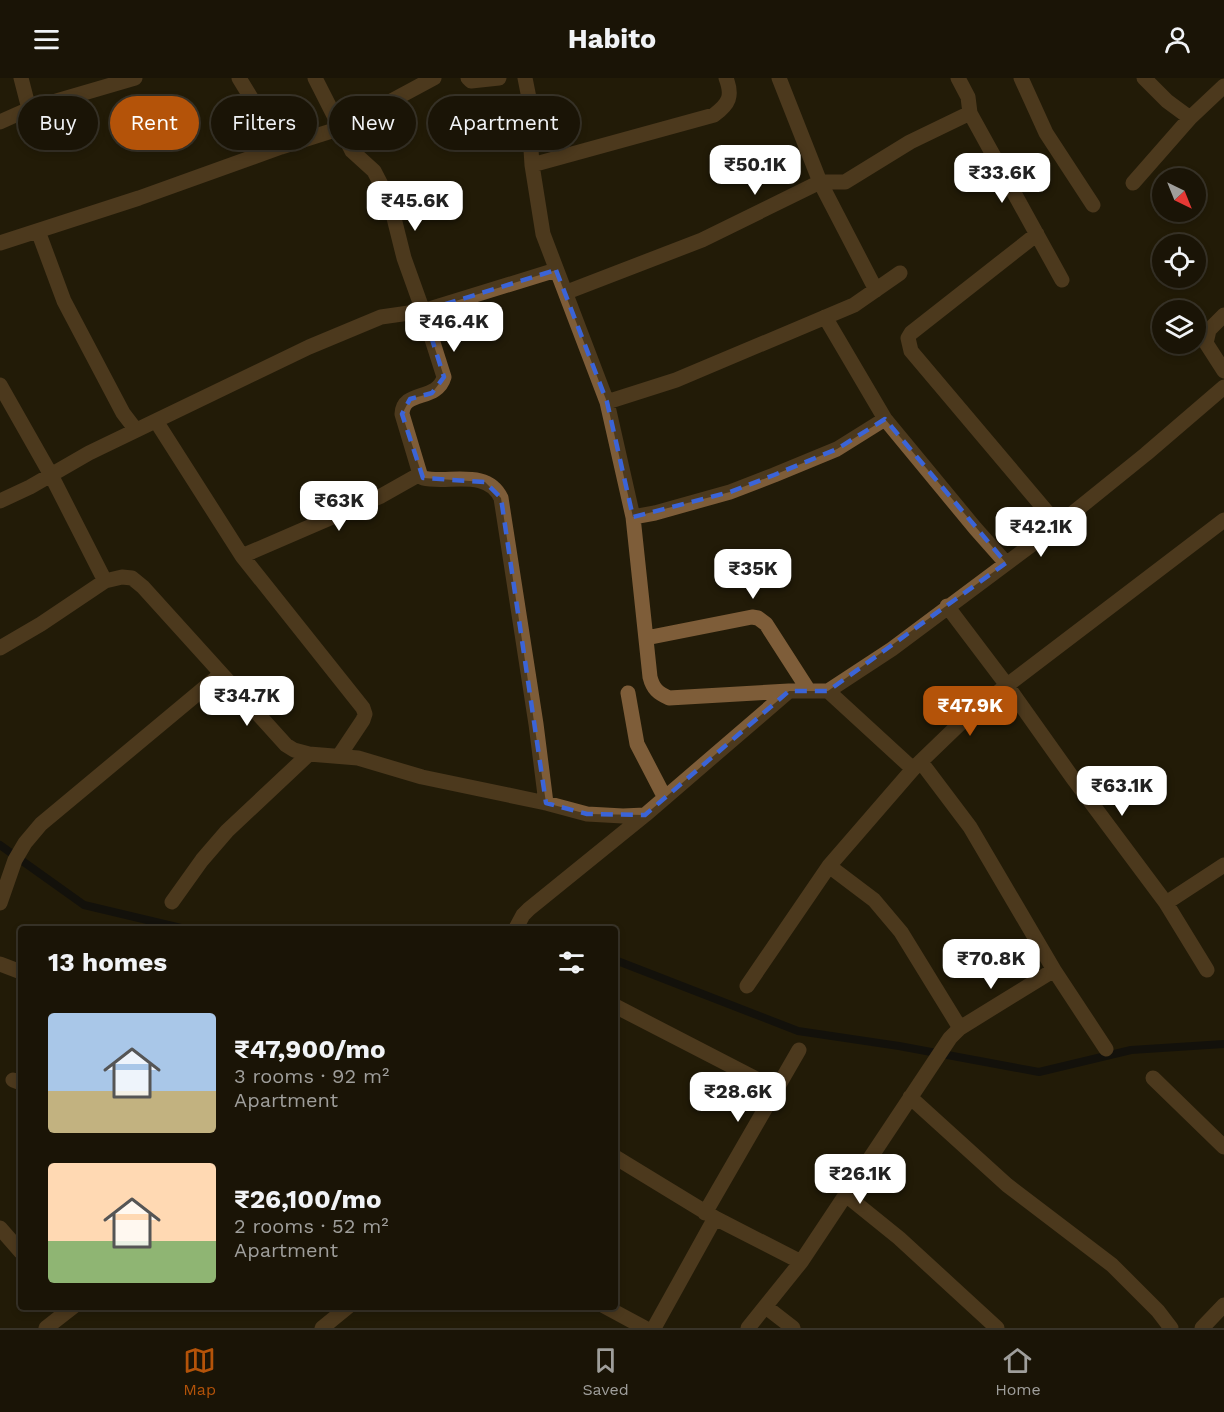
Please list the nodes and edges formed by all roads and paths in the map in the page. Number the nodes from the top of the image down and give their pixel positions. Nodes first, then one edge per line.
1 (21, 78) edge
2 (135, 78) edge
3 (239, 78) edge
4 (315, 78) edge
5 (434, 78) edge
6 (468, 78) edge
7 (499, 78) edge
8 (525, 78) edge
9 (726, 78) edge
10 (779, 78) edge
11 (958, 78) edge
12 (1021, 78) edge
13 (1144, 78) edge
14 (1224, 86) edge
15 (26, 96) edge
16 (73, 96) edge
17 (250, 96) edge
18 (401, 96) edge
19 (329, 105) edge
20 (970, 113) junction
21 (18, 114) edge
22 (1190, 118) junction
23 (0, 122) edge
24 (272, 150) edge
25 (352, 150) edge
26 (532, 165) junction
27 (820, 183) junction
28 (1133, 183) dead end
29 (1093, 205) dead end
30 (38, 231) junction
31 (1037, 234) junction
32 (0, 243) edge
33 (556, 270) junction
34 (900, 273) dead end
35 (1062, 280) dead end
36 (876, 290) junction
37 (567, 292) junction
38 (423, 311) junction
39 (1224, 315) edge
40 (825, 317) junction
41 (1224, 371) edge
42 (0, 385) edge
43 (1224, 387) edge
44 (607, 402) junction
45 (885, 419) junction
46 (156, 421) junction
47 (136, 430) junction
48 (420, 474) junction
49 (51, 475) junction
50 (0, 501) edge
51 (633, 517) junction
52 (1224, 520) edge
53 (1058, 525) junction
54 (242, 556) junction
55 (1006, 563) junction
56 (105, 581) junction
57 (947, 606) junction
58 (646, 638) junction
59 (0, 648) edge
60 (220, 674) junction
61 (1006, 684) junction
62 (789, 691) junction
63 (809, 691) junction
64 (828, 691) junction
65 (628, 693) dead end
66 (309, 754) junction
67 (339, 756) junction
68 (917, 766) junction
69 (665, 798) junction
70 (546, 802) junction
71 (645, 815) junction
72 (1224, 865) edge
73 (829, 866) junction
74 (172, 902) dead end
75 (0, 903) edge
76 (1166, 903) junction
77 (517, 926) edge
78 (0, 964) edge
79 (1054, 970) junction
80 (1207, 970) dead end
81 (18, 971) edge
82 (747, 986) dead end
83 (618, 1008) edge
84 (955, 1033) junction
85 (1106, 1049) dead end
86 (799, 1050) dead end
87 (1153, 1078) dead end
88 (776, 1089) junction
89 (910, 1097) junction
90 (1224, 1147) edge
91 (618, 1159) edge
92 (847, 1196) junction
93 (710, 1215) junction
94 (0, 1228) edge
95 (18, 1249) edge
96 (801, 1262) junction
97 (1224, 1305) edge
98 (766, 1307) junction
99 (68, 1310) edge
100 (344, 1310) edge
101 (611, 1310) edge
102 (46, 1328) edge
103 (322, 1328) edge
104 (645, 1328) edge
105 (654, 1328) edge
106 (748, 1328) edge
107 (793, 1328) edge
108 (997, 1328) edge
109 (1172, 1328) edge
110 (1202, 1328) edge

1 - 15 street
2 - 16 street
3 - 17 street
4 - 19 street
5 - 18 street
6 - 7 street
8 - 26 street
9 - 26 street
10 - 27 street
11 - 20 street
12 - 29 street
13 - 22 street
14 - 22 street
20 - 27 street
20 - 31 street
21 - 23 street
22 - 28 street
24 - 30 street
25 - 38 street
26 - 33 street
27 - 36 street
27 - 37 street
30 - 32 street
30 - 47 street
31 - 35 street
31 - 53 street
33 - 37 street
33 - 38 street
34 - 36 street
36 - 40 street
37 - 44 street
38 - 46 street
38 - 48 street
39 - 41 street
40 - 44 street
40 - 45 street
42 - 49 street
43 - 53 street
44 - 51 street
45 - 51 street
45 - 55 street
46 - 47 street
46 - 54 street
47 - 49 street
48 - 54 street
48 - 70 street
49 - 50 street
49 - 56 street
51 - 58 street
52 - 61 street
53 - 55 street
54 - 67 street
55 - 57 street
56 - 59 street
56 - 60 street
57 - 61 street
57 - 64 street
58 - 62 street
58 - 63 street
60 - 66 street
60 - 75 street
61 - 68 street
61 - 76 street
62 - 63 street
62 - 69 street
63 - 64 street
64 - 68 street
65 - 69 street
66 - 67 street
66 - 74 street
67 - 70 street
68 - 73 street
68 - 79 street
69 - 71 street
70 - 71 street
71 - 77 street
72 - 76 street
73 - 82 street
73 - 84 street
76 - 80 street
78 - 81 street
79 - 84 street
79 - 85 street
83 - 88 street
84 - 89 street
86 - 88 street
87 - 90 street
88 - 93 street
89 - 92 street
89 - 109 street
91 - 93 street
92 - 96 street
92 - 108 street
93 - 96 street
93 - 105 street
94 - 95 street
96 - 98 street
97 - 110 street
98 - 106 street
98 - 107 street
99 - 102 street
100 - 103 street
101 - 104 street

